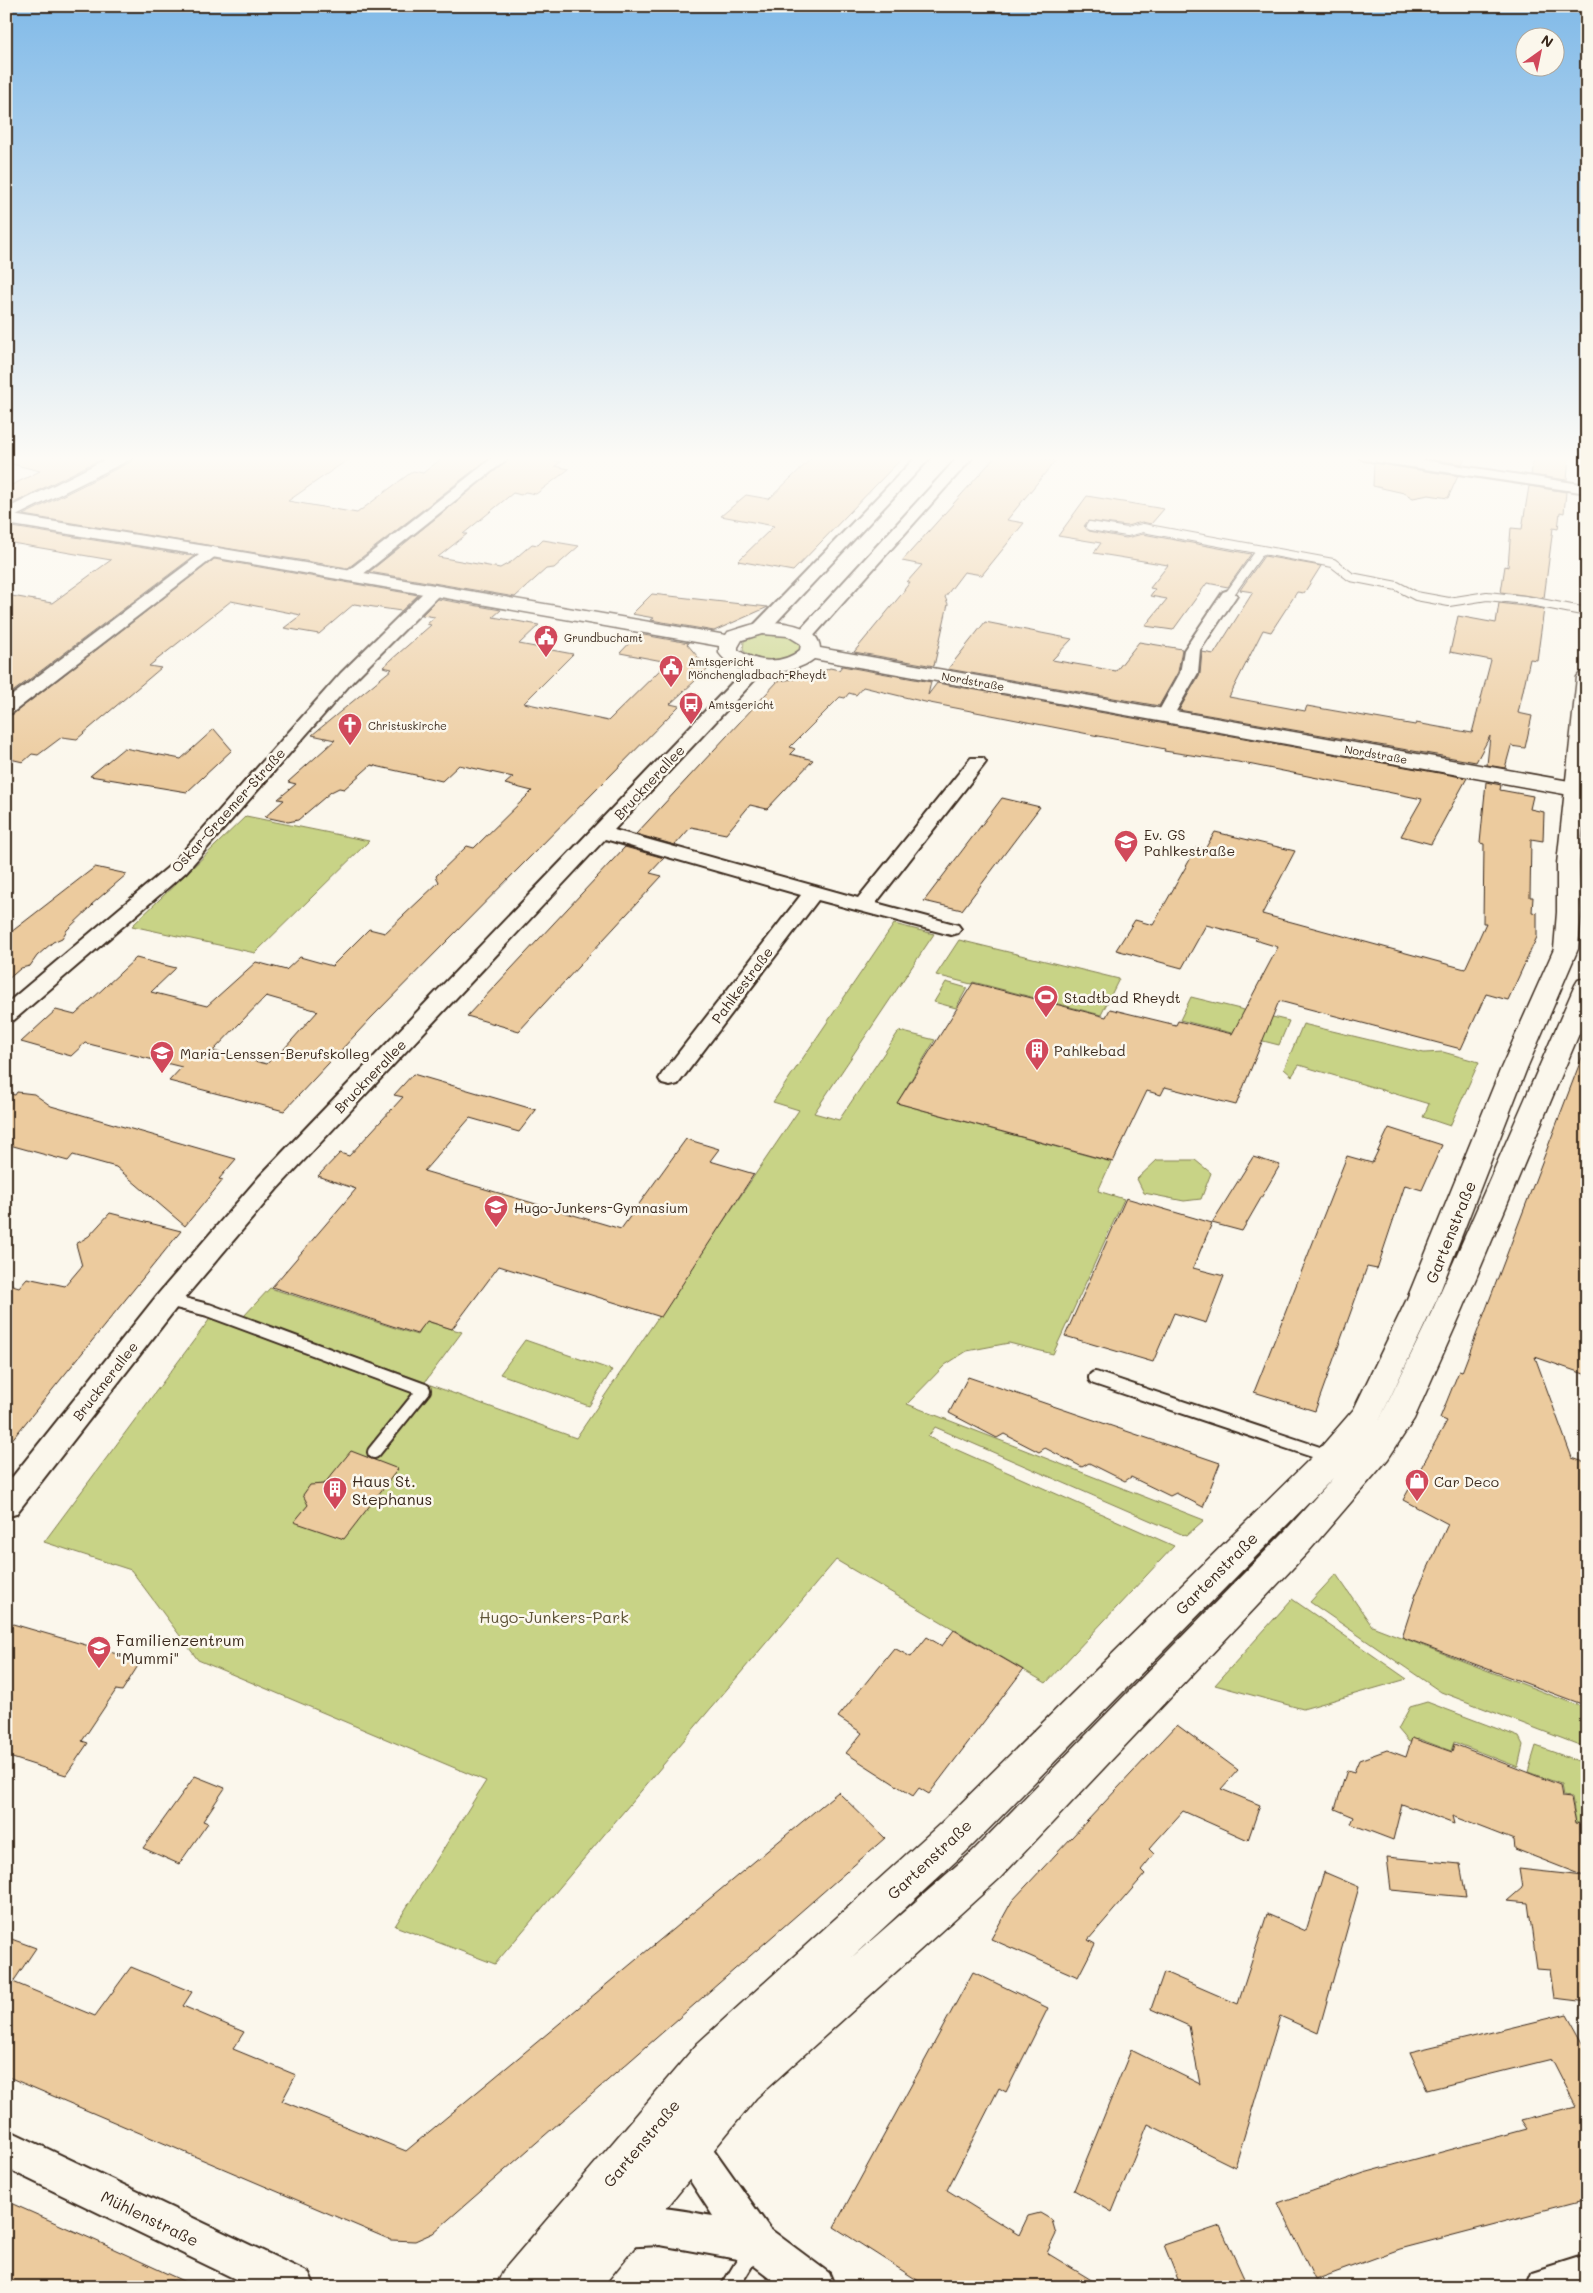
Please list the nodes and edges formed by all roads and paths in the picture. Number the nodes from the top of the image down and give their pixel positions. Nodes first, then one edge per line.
1 (198, 563) edge
2 (276, 563) edge
3 (368, 563) edge
4 (823, 563) edge
5 (876, 563) edge
6 (1252, 563) edge
7 (1333, 563) edge
8 (351, 576) junction
9 (435, 590) junction
10 (1229, 595) joint
11 (1587, 612) edge
12 (761, 628) junction
13 (730, 642) junction
14 (807, 644) junction
15 (758, 666) junction
16 (1587, 677) edge
17 (6, 709) edge
18 (1165, 716) junction
19 (977, 762) dead end
20 (1581, 790) edge
21 (601, 832) junction
22 (814, 891) junction
23 (862, 907) junction
24 (951, 929) dead end
25 (1587, 985) edge
26 (6, 1015) edge
27 (670, 1079) dead end
28 (168, 1300) junction
29 (1095, 1378) dead end
30 (374, 1452) dead end
31 (1331, 1457) junction
32 (6, 1506) edge
33 (689, 2146) junction
34 (6, 2148) edge
35 (621, 2228) junction
36 (756, 2243) junction
37 (1587, 2276) edge
38 (294, 2287) edge
39 (519, 2287) edge
40 (572, 2287) edge
41 (730, 2287) edge
42 (815, 2287) edge
43 (1547, 2287) edge

1 - 17 street
2 - 8 main road
3 - 8 street
4 - 12 street
5 - 14 street
6 - 10 lane
7 - 11 lane
8 - 9 main road
9 - 13 main road
9 - 26 street, Oskar-Graemer-Straße
10 - 18 street
12 - 13 main road, Nordstraße
12 - 14 main road, Nordstraße
13 - 15 main road
14 - 15 main road
14 - 18 main road, Nordstraße
15 - 21 street, Brucknerallee
16 - 20 main road, Gartenstraße
18 - 20 main road, Nordstraße
19 - 23 street
20 - 31 main road, Gartenstraße
21 - 22 street
21 - 28 street, Brucknerallee
22 - 23 street
22 - 27 street, Pahlkestraße
23 - 24 street
25 - 33 main road, Gartenstraße
28 - 30 lane
28 - 32 street, Brucknerallee
29 - 31 lane
31 - 39 main road, Gartenstraße
33 - 35 main road, Gartenstraße
33 - 36 street
34 - 38 street, Mühlenstraße
35 - 36 street
35 - 40 main road, Gartenstraße
36 - 41 lane
36 - 42 street
37 - 43 street

